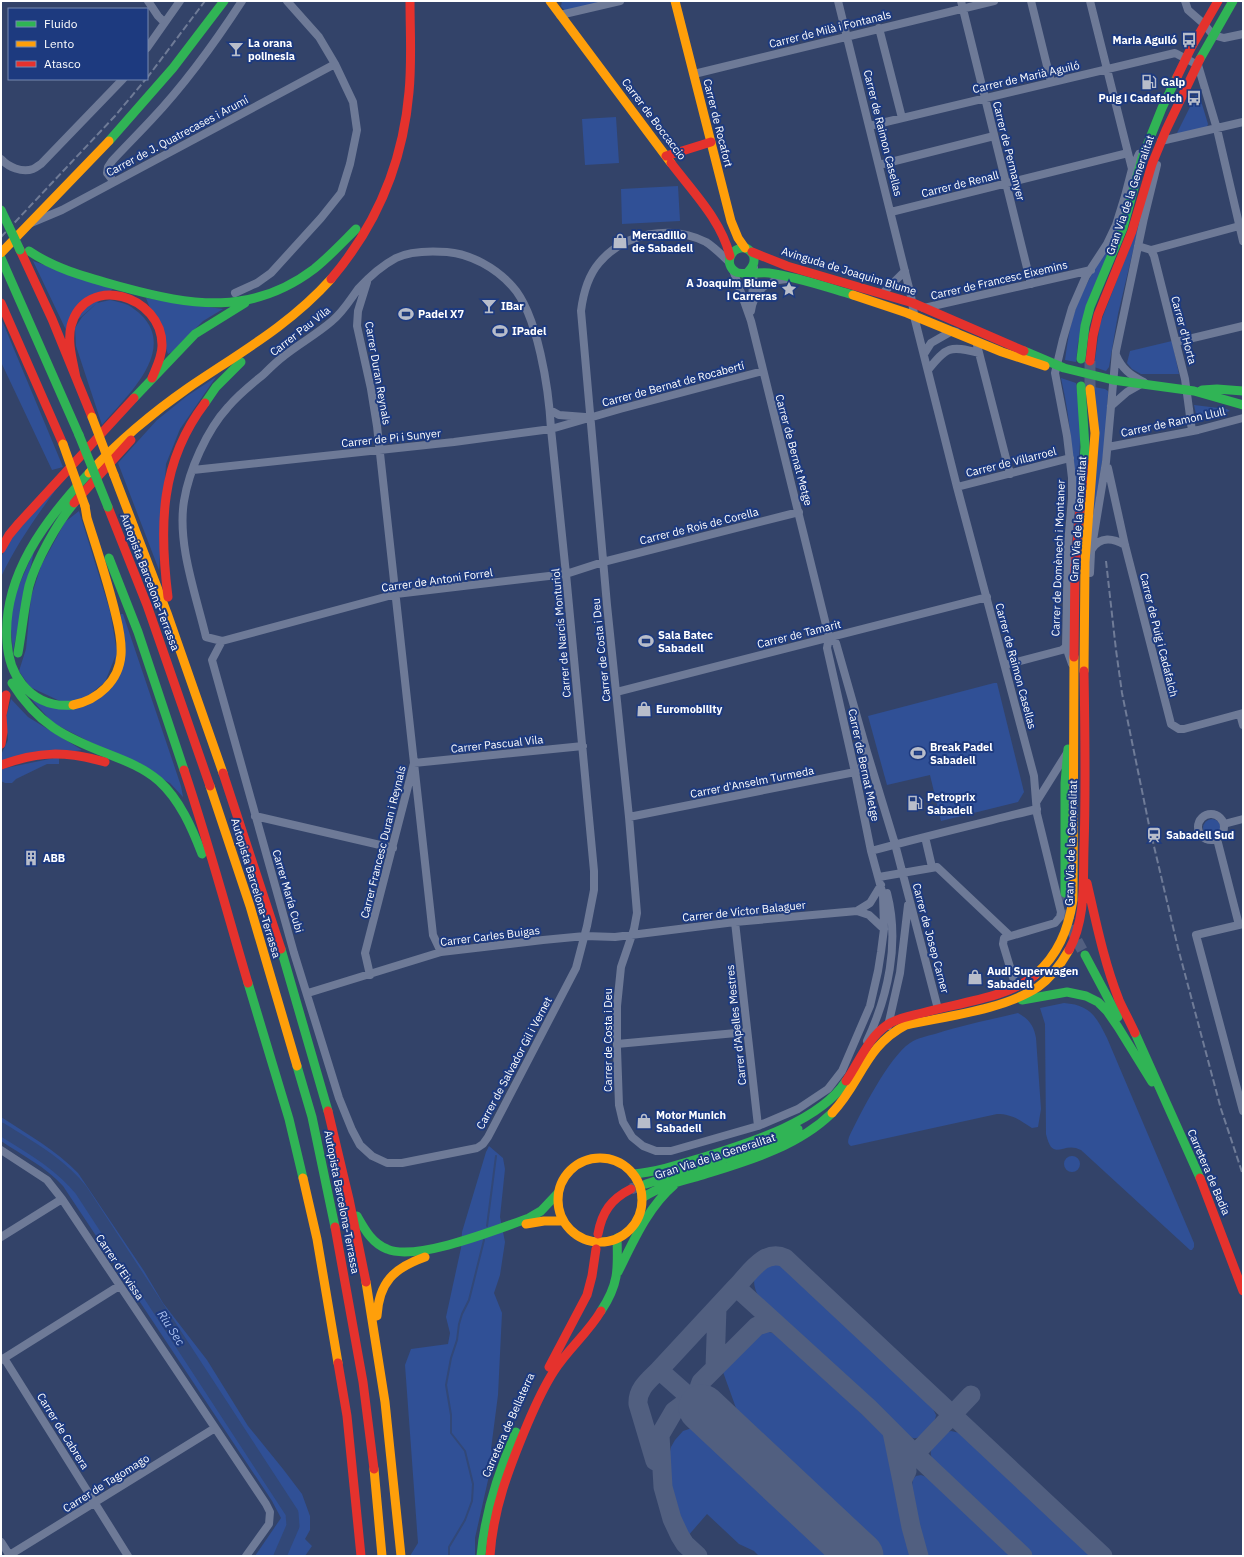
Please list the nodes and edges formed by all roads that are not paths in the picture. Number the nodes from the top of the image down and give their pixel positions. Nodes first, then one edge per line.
1 (148, 1) edge
2 (180, 1) edge
3 (224, 1) edge
4 (242, 1) edge
5 (287, 1) edge
6 (410, 1) edge
7 (550, 1) edge
8 (620, 1) edge
9 (675, 1) edge
10 (838, 1) edge
11 (994, 1) edge
12 (1032, 1) edge
13 (1090, 1) edge
14 (1185, 1) edge
15 (1218, 1) edge
16 (1233, 1) edge
17 (962, 5) edge
18 (560, 15) junction
19 (164, 22) junction
20 (1204, 24) junction
21 (880, 28) junction
22 (1243, 34) edge
23 (1213, 35) junction
24 (847, 36) junction
25 (148, 46) edge
26 (1186, 57) junction
27 (335, 64) junction
28 (1198, 64) junction
29 (1107, 69) junction
30 (694, 74) junction
31 (122, 80) edge
32 (1052, 82) junction
33 (400, 93) dead end
34 (985, 98) junction
35 (902, 118) junction
36 (1243, 122) edge
37 (869, 126) junction
38 (1217, 128) junction
39 (1153, 133) junction
40 (994, 136) junction
41 (711, 142) junction
42 (1160, 145) junction
43 (1128, 154) junction
44 (666, 156) junction
45 (1, 159) edge
46 (879, 165) junction
47 (1132, 169) junction
48 (114, 182) junction
49 (1006, 184) junction
50 (1, 210) edge
51 (891, 212) junction
52 (28, 224) junction
53 (1241, 226) edge
54 (356, 229) junction
55 (1243, 241) edge
56 (1138, 246) junction
57 (25, 250) junction
58 (749, 250) junction
59 (1152, 253) junction
60 (2, 258) edge
61 (731, 262) junction
62 (752, 270) junction
63 (1091, 270) junction
64 (905, 271) junction
65 (369, 278) junction
66 (794, 278) junction
67 (1031, 284) junction
68 (235, 293) dead end
69 (883, 293) junction
70 (251, 300) junction
71 (1, 303) edge
72 (913, 303) junction
73 (924, 308) junction
74 (751, 311) junction
75 (914, 315) junction
76 (751, 321) junction
77 (1243, 326) edge
78 (533, 328) joint
79 (952, 331) junction
80 (273, 332) junction
81 (976, 342) junction
82 (1004, 342) junction
83 (1176, 342) junction
84 (979, 353) junction
85 (924, 354) junction
86 (1116, 355) junction
87 (1059, 367) junction
88 (928, 370) junction
89 (762, 371) junction
90 (76, 378) junction
91 (152, 378) junction
92 (1113, 380) junction
93 (1141, 384) junction
94 (1081, 386) tunnel mouth
95 (1152, 386) junction
96 (1090, 388) tunnel mouth
97 (1190, 390) junction
98 (1243, 391) edge
99 (1243, 405) edge
100 (1111, 406) junction
101 (159, 410) junction
102 (550, 410) junction
103 (590, 418) junction
104 (1243, 418) edge
105 (551, 429) junction
106 (1192, 431) junction
107 (1108, 447) junction
108 (379, 450) junction
109 (1070, 458) junction
110 (1106, 462) junction
111 (193, 470) junction
112 (1010, 474) junction
113 (957, 487) junction
114 (88, 512) junction
115 (799, 512) junction
116 (1124, 545) junction
117 (1, 549) edge
118 (1092, 550) junction
119 (603, 562) junction
120 (566, 574) junction
121 (3, 594) dead end
122 (396, 594) junction
123 (987, 596) junction
124 (174, 630) junction
125 (829, 637) junction
126 (222, 641) junction
127 (1066, 647) junction
128 (1084, 648) junction
129 (18, 653) dead end
130 (1, 655) edge
131 (1004, 665) junction
132 (1074, 668) junction
133 (616, 692) junction
134 (6, 695) dead end
135 (1074, 709) junction
136 (1242, 714) edge
137 (1243, 725) edge
138 (1, 744) edge
139 (583, 746) junction
140 (1068, 751) junction
141 (867, 752) junction
142 (414, 763) junction
143 (1, 765) edge
144 (856, 772) junction
145 (1037, 805) junction
146 (182, 812) junction
147 (255, 816) junction
148 (629, 817) junction
149 (1243, 819) edge
150 (1224, 824) junction
151 (925, 837) junction
152 (1217, 839) junction
153 (895, 844) junction
154 (393, 848) junction
155 (871, 851) junction
156 (1083, 861) junction
157 (932, 867) junction
158 (902, 874) junction
159 (880, 881) junction
160 (219, 886) junction
161 (1065, 893) tunnel mouth
162 (908, 897) junction
163 (264, 898) junction
164 (858, 910) junction
165 (735, 922) junction
166 (1241, 924) edge
167 (884, 929) junction
168 (632, 934) junction
169 (585, 936) junction
170 (1010, 936) junction
171 (441, 952) junction
172 (1084, 955) tunnel mouth
173 (370, 975) junction
174 (1016, 987) junction
175 (308, 993) junction
176 (1000, 1005) junction
177 (938, 1009) junction
178 (888, 1025) junction
179 (747, 1032) junction
180 (617, 1044) junction
181 (860, 1056) junction
182 (850, 1088) junction
183 (836, 1096) junction
184 (1168, 1109) junction
185 (1243, 1110) edge
186 (312, 1117) junction
187 (758, 1126) junction
188 (360, 1146) joint
189 (1, 1150) edge
190 (338, 1150) junction
191 (671, 1151) joint
192 (633, 1174) junction
193 (678, 1182) junction
194 (646, 1184) tunnel mouth
195 (632, 1189) tunnel mouth
196 (558, 1194) junction
197 (642, 1198) junction
198 (62, 1199) junction
199 (563, 1221) junction
200 (509, 1227) junction
201 (1, 1237) edge
202 (617, 1238) junction
203 (465, 1241) junction
204 (598, 1242) junction
205 (618, 1273) junction
206 (119, 1286) junction
207 (1243, 1290) edge
208 (594, 1322) junction
209 (378, 1357) junction
210 (3, 1359) edge
211 (549, 1367) junction
212 (215, 1428) junction
213 (94, 1503) junction
214 (1, 1542) edge
215 (9, 1556) edge
216 (128, 1556) edge
217 (246, 1556) edge
218 (361, 1556) edge
219 (382, 1556) edge
220 (401, 1556) edge
221 (481, 1556) edge
222 (490, 1556) edge

1 - 19 street
2 - 19 street
3 - 52 main road
4 - 48 street
5 - 27 street
6 - 80 main road
7 - 18 main road, Carrer de Boccaccio
8 - 18 street
9 - 30 main road, Carrer de Rocafort
10 - 24 street, Carrer de Raimon Casellas
11 - 17 street, Carrer de Milà i Fontanals
12 - 32 street
13 - 29 street
14 - 20 street
15 - 20 main road, Gran Via de la Generalitat
16 - 23 main road, Gran Via de la Generalitat
17 - 21 street, Carrer de Milà i Fontanals
17 - 34 street, Carrer de Permanyer
18 - 44 main road, Carrer de Boccaccio
19 - 25 street
20 - 23 street
20 - 26 main road, Gran Via de la Generalitat
21 - 24 street, Carrer de Milà i Fontanals
21 - 35 street
22 - 23 street
23 - 28 main road, Gran Via de la Generalitat
24 - 30 street, Carrer de Milà i Fontanals
24 - 37 street, Carrer de Raimon Casellas
26 - 28 street
26 - 29 street, Carrer de Marià Aguiló
26 - 39 main road, Gran Via de la Generalitat
27 - 48 street, Carrer de J. Quatrecases i Arumí
27 - 68 street
28 - 38 street
28 - 42 main road, Gran Via de la Generalitat
29 - 32 street, Carrer de Marià Aguiló
29 - 43 street
30 - 41 main road, Carrer de Rocafort
31 - 45 street
32 - 34 street, Carrer de Marià Aguiló
33 - 54 main road
34 - 35 street, Carrer de Marià Aguiló
34 - 40 street, Carrer de Permanyer
35 - 37 street, Carrer de Marià Aguiló
36 - 38 street
37 - 46 street, Carrer de Raimon Casellas
38 - 42 street
38 - 53 street
39 - 42 main road, Gran Via de la Generalitat
39 - 47 street, Carrer de Domènech i Montaner
40 - 46 street
40 - 49 street, Carrer de Permanyer
41 - 44 main road
41 - 58 main road, Carrer de Rocafort
42 - 56 street, Carrer de Puig i Cadafalch
43 - 47 street
43 - 49 street, Carrer de Renall
44 - 61 main road, Carrer de Boccaccio
46 - 51 street, Carrer de Raimon Casellas
47 - 63 street, Carrer de Domènech i Montaner
48 - 52 street, Carrer de J. Quatrecases i Arumí
49 - 51 street, Carrer de Renall
49 - 67 street, Carrer de Permanyer
50 - 57 main road, bridge
51 - 64 street, Carrer de Raimon Casellas
52 - 60 main road
53 - 55 street
53 - 59 street
54 - 70 main road
54 - 121 main road
56 - 59 street
56 - 86 street, Carrer de Puig i Cadafalch
57 - 70 main road
57 - 90 main road
58 - 61 main road
58 - 62 main road
58 - 69 main road, Avinguda de Joaquim Blume
59 - 83 street, Carrer d'Horta
60 - 186 main road, Autopista Barcelona-Terrassa, bridge
61 - 62 main road
61 - 76 street, Carrer de Bernat Metge
61 - 103 street, Carrer de Costa i Deu
62 - 66 main road, Avinguda de Joaquim Blume
62 - 74 street
63 - 67 street, Carrer de Francesc Eixemins
63 - 87 street, Carrer de Domènech i Montaner
64 - 69 street
64 - 72 street, Carrer de Raimon Casellas
65 - 78 street, Carrer Pau Vila
65 - 108 street, Carrer Duran Reynals
65 - 111 street, Carrer Pau Vila
66 - 74 street
66 - 75 main road, Avinguda de Joaquim Blume
67 - 73 street, Carrer de Francesc Eixemins
69 - 72 main road, Avinguda de Joaquim Blume
70 - 91 main road
71 - 114 main road, bridge
72 - 73 main road, Avinguda de Joaquim Blume
72 - 75 street, Carrer de Raimon Casellas
73 - 75 street, Carrer de Francesc Eixemins
73 - 82 main road, Avinguda de Joaquim Blume
74 - 76 street
75 - 79 main road, Avinguda de Joaquim Blume
75 - 85 street, Carrer de Raimon Casellas
76 - 89 street, Carrer de Bernat Metge
77 - 83 street
78 - 102 street, Carrer de Narcís Monturiol
79 - 81 main road, Avinguda de Joaquim Blume
79 - 82 street, Avinguda de Joaquim Blume
79 - 85 street
80 - 101 main road
80 - 124 main road
81 - 84 street
81 - 87 main road, Avinguda de Joaquim Blume
82 - 87 main road, Avinguda de Joaquim Blume
83 - 97 street, Carrer d'Horta
84 - 88 street
84 - 112 street
85 - 88 street, Carrer de Raimon Casellas
86 - 92 street, Carrer de Puig i Cadafalch
86 - 95 street
87 - 92 main road, Avinguda de Joaquim Blume
87 - 109 street, Carrer de Domènech i Montaner
88 - 113 street, Carrer de Raimon Casellas
89 - 103 street, Carrer de Bernat de Rocabertí
89 - 115 street, Carrer de Bernat Metge
90 - 91 main road
90 - 124 main road, bridge
91 - 117 main road
92 - 93 main road, Avinguda de Joaquim Blume
92 - 100 street, Carrer de Puig i Cadafalch
93 - 95 main road, Avinguda de Joaquim Blume
93 - 100 street
94 - 132 main road, Gran Via de la Generalitat
95 - 97 main road, Avinguda de Joaquim Blume
96 - 128 main road, Gran Via de la Generalitat
97 - 98 main road
97 - 99 main road
97 - 106 street, Carrer d'Horta
100 - 107 street, Carrer de Puig i Cadafalch
101 - 114 main road
101 - 129 main road
102 - 103 street
102 - 105 street, Carrer de Narcís Monturiol
103 - 105 street, Carrer de Pi i Sunyer
103 - 119 street, Carrer de Costa i Deu
104 - 106 street, Carrer de Ramon Llull
105 - 108 street, Carrer de Pi i Sunyer
105 - 120 street, Carrer de Narcís Monturiol
106 - 107 street, Carrer de Ramon Llull
107 - 110 street, Carrer de Puig i Cadafalch
108 - 111 street, Carrer de Pi i Sunyer
108 - 122 street, Carrer Duran Reynals
109 - 112 street, Carrer de Villarroel
109 - 127 street, Carrer de Domènech i Montaner
110 - 116 street, Carrer de Puig i Cadafalch
110 - 118 street, Carrer de Puig i Cadafalch
111 - 126 street, Carrer de Antoni Forrel
112 - 113 street, Carrer de Villarroel
113 - 123 street, Carrer de Raimon Casellas
114 - 160 main road
115 - 119 street, Carrer de Rois de Corella
115 - 125 street, Carrer de Bernat Metge
116 - 118 street
116 - 136 street, Carrer de Puig i Cadafalch
118 - 128 street, Carrer de Puig i Cadafalch
119 - 120 street, Carrer de Antoni Forrel
119 - 133 street, Carrer de Costa i Deu
120 - 122 street, Carrer de Antoni Forrel
120 - 139 street, Carrer de Narcís Monturiol
122 - 126 street, Carrer de Antoni Forrel
122 - 142 street, Carrer Francesc Duran i Reynals
123 - 125 street, Carrer de Tamarit
123 - 131 street, Carrer de Raimon Casellas
124 - 163 main road
125 - 133 street, Carrer de Tamarit
125 - 141 street, Carrer de Bernat Metge
125 - 144 street, Carrer de Bernat Metge
126 - 147 street, Carrer María Cubi
127 - 131 street, Carrer de Domènech i Montaner
127 - 132 street, Carrer de Domènech i Montaner
128 - 156 main road, Gran Via de la Generalitat
130 - 146 main road
131 - 145 street, Carrer de Raimon Casellas
132 - 135 main road, Gran Via de la Generalitat
133 - 148 street, Carrer de Costa i Deu
134 - 138 main road
135 - 140 main road
135 - 174 main road, Gran Via de la Generalitat
136 - 137 street
139 - 142 street, Carrer Pascual Vila
139 - 169 street, Carrer de Narcís Monturiol
140 - 145 street
140 - 161 main road
141 - 144 street
141 - 153 street, Carrer de Bernat Metge
142 - 154 street, Carrer Francesc Duran i Reynals
142 - 171 street
143 - 146 main road
144 - 148 street, Carrer d'Anselm Turmeda
144 - 155 street, Carrer de Bernat Metge
145 - 151 street
145 - 170 street, Carrer de Raimon Casellas
146 - 160 main road
147 - 154 street
147 - 175 street, Carrer María Cubi
148 - 168 street, Carrer de Costa i Deu
149 - 150 street
150 - 152 street
150 - 152 street
151 - 153 street
151 - 157 street
152 - 166 street
153 - 155 street
153 - 158 street, Carrer de Bernat Metge
154 - 173 street, Carrer Francesc Duran i Reynals
155 - 159 street, Carrer de Bernat Metge
156 - 176 main road, Gran Via de la Generalitat
156 - 184 main road
157 - 158 street
157 - 170 street
158 - 159 street
158 - 162 street, Carrer de Josep Carner
159 - 164 street
159 - 167 street, Carrer de Bernat Metge
159 - 181 street, Carrer de Bernat Metge
160 - 218 main road
162 - 177 street, Carrer de Josep Carner
162 - 178 street
163 - 186 main road
163 - 190 main road
164 - 165 street, Carrer de Víctor Balaguer
164 - 167 street
165 - 168 street, Carrer de Víctor Balaguer
165 - 179 street, Carrer d'Apelles Mestres
166 - 185 street
167 - 187 street, Carrer de Bernat Metge
168 - 169 street, Carrer Carles Buigas
168 - 180 street, Carrer de Costa i Deu
169 - 171 street, Carrer Carles Buigas
169 - 188 street, Carrer de Salvador Gil i Vernet
170 - 174 street
171 - 173 street, Carrer Carles Buigas
172 - 184 main road
173 - 175 street, Carrer Carles Buigas
174 - 177 main road, Gran Via de la Generalitat
175 - 188 street, Carrer María Cubi
176 - 182 main road, Gran Via de la Generalitat
176 - 184 main road
177 - 178 main road, Gran Via de la Generalitat
178 - 181 main road, Gran Via de la Generalitat
178 - 182 street
179 - 180 street
179 - 187 street, Carrer d'Apelles Mestres
180 - 191 street, Carrer de Costa i Deu
181 - 183 main road, Gran Via de la Generalitat
182 - 193 main road, Gran Via de la Generalitat
183 - 192 main road, Gran Via de la Generalitat
183 - 194 main road
184 - 207 main road, Carretera de Badia
186 - 219 main road, Autopista Barcelona-Terrassa
187 - 191 street, Carrer de Bernat Metge
189 - 198 street, Carrer d'Eivissa
190 - 203 main road
190 - 209 main road
192 - 196 main road
192 - 197 main road
193 - 197 main road, Gran Via de la Generalitat
193 - 205 main road
195 - 204 main road
196 - 199 main road
196 - 200 main road
197 - 202 main road
198 - 201 street
198 - 206 street, Carrer d'Eivissa
199 - 200 main road
199 - 204 main road
200 - 203 main road
202 - 204 main road
202 - 205 main road, Carretera de Bellaterra
203 - 209 main road
204 - 205 main road
204 - 211 main road
205 - 208 main road, Carretera de Bellaterra
206 - 210 street
206 - 212 street, Carrer d'Eivissa
208 - 211 main road, Carretera de Bellaterra
208 - 222 main road, Carretera de Bellaterra
209 - 220 main road
210 - 213 street, Carrer de Cabrera
211 - 221 main road, Carretera de Bellaterra
212 - 213 street, Carrer de Tagomago
212 - 217 street, Carrer d'Eivissa
213 - 215 street, Carrer de Tagomago
213 - 216 street, Carrer de Cabrera
214 - 215 street

